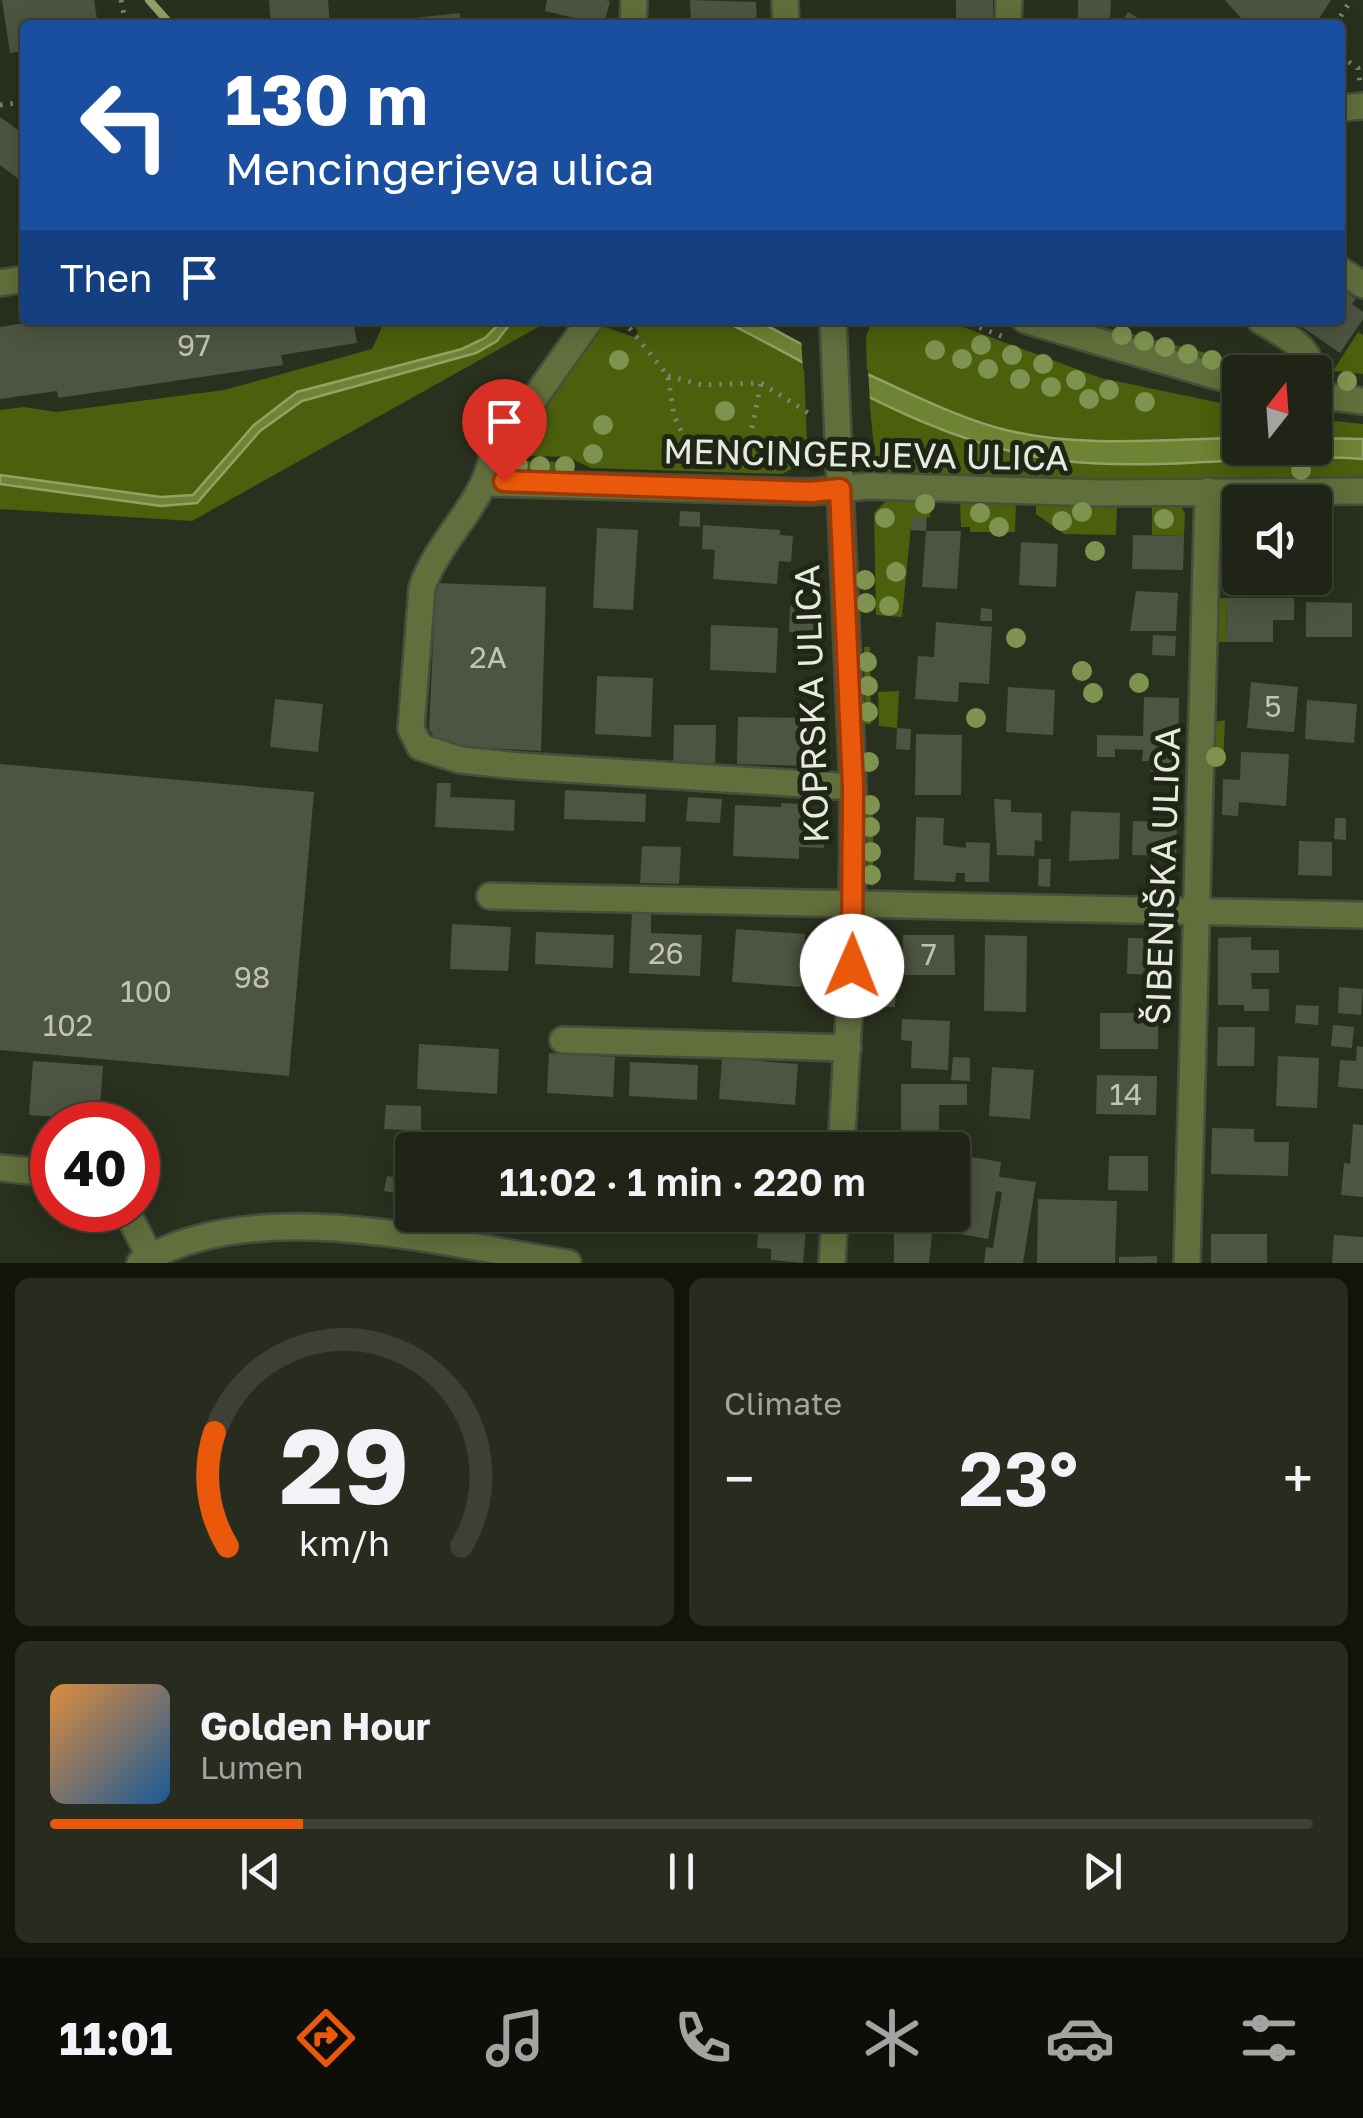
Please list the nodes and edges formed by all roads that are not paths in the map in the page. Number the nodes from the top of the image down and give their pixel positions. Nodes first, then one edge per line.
1 (586, 325) edge
2 (833, 325) edge
3 (1042, 325) edge
4 (1267, 325) edge
5 (1307, 355) edge
6 (1222, 378) edge
7 (1332, 398) edge
8 (1363, 402) edge
9 (488, 483) junction
10 (840, 489) junction
11 (1208, 492) junction
12 (1363, 492) edge
13 (853, 787) junction
14 (490, 896) dead end
15 (854, 906) junction
16 (1197, 912) junction
17 (1363, 915) edge
18 (564, 1040) dead end
19 (848, 1048) junction
20 (841, 1132) edge
21 (0, 1168) edge
22 (30, 1170) edge
23 (135, 1232) edge
24 (835, 1232) edge
25 (503, 1258) edge
26 (148, 1261) edge
27 (568, 1263) edge
28 (832, 1263) edge
29 (1187, 1263) edge

1 - 9 street
2 - 10 street, KOPRSKA ULICA
3 - 6 street
4 - 5 street
7 - 8 street
9 - 10 street, MENCINGERJEVA ULICA
9 - 13 street
10 - 11 street, MENCINGERJEVA ULICA
10 - 13 street, KOPRSKA ULICA
11 - 12 street, MENCINGERJEVA ULICA
11 - 16 street, ŠIBENIŠKA ULICA
13 - 15 street, KOPRSKA ULICA
14 - 15 street
15 - 16 street
15 - 19 street, KOPRSKA ULICA
16 - 17 street
16 - 29 street, ŠIBENIŠKA ULICA
18 - 19 street
19 - 20 street, KOPRSKA ULICA
21 - 22 street
23 - 26 street
24 - 28 street
25 - 26 street
25 - 27 street

